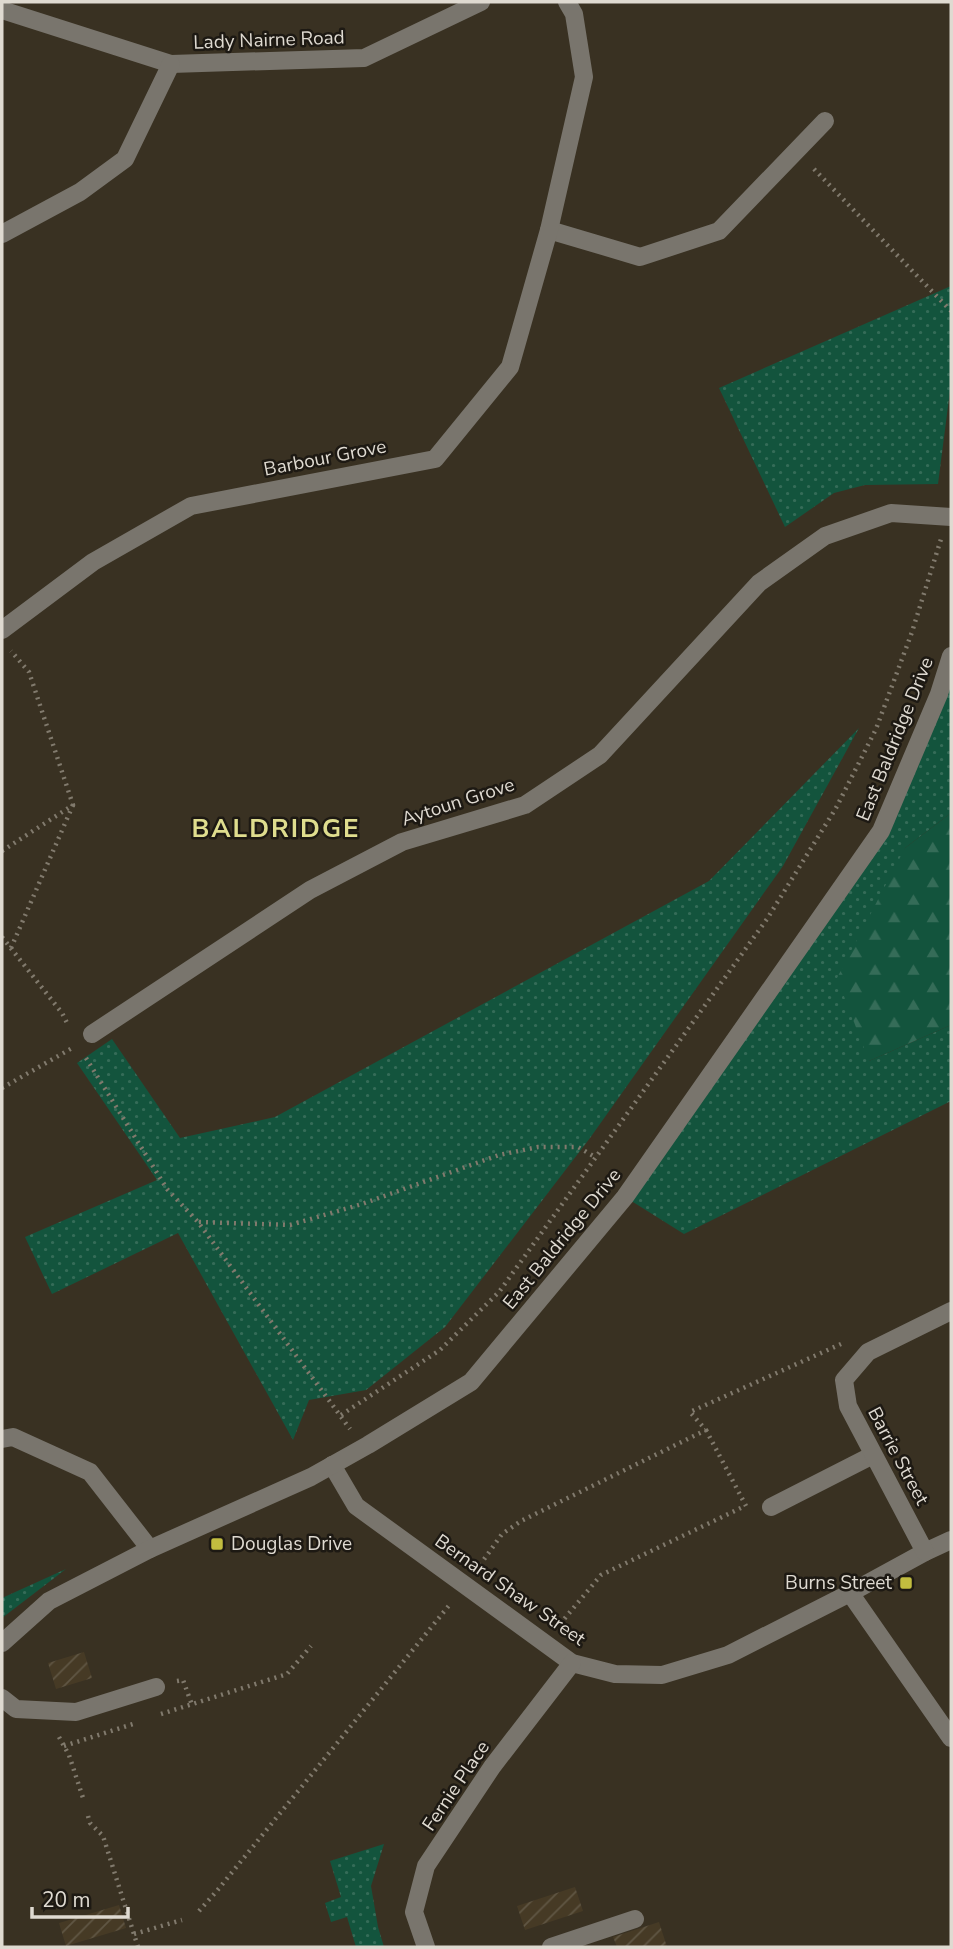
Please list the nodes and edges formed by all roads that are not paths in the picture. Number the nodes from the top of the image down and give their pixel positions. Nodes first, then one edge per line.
1 (481, 2) edge
2 (568, 2) edge
3 (2, 10) edge
4 (171, 64) junction
5 (825, 121) dead end
6 (549, 230) junction
7 (2, 233) edge
8 (950, 517) edge
9 (2, 630) edge
10 (951, 656) edge
11 (85, 1040) road end
12 (951, 1311) edge
13 (2, 1439) edge
14 (873, 1455) junction
15 (332, 1465) junction
16 (771, 1507) road end
17 (951, 1540) edge
18 (150, 1549) junction
19 (925, 1552) junction
20 (850, 1593) junction
21 (2, 1643) edge
22 (572, 1663) junction
23 (156, 1687) dead end
24 (2, 1698) edge
25 (951, 1738) edge
26 (635, 1919) dead end
27 (426, 1947) edge
28 (551, 1947) edge

1 - 4 street, Lady Nairne Road
2 - 6 street, Barbour Grove
3 - 4 street, Lady Nairne Road
4 - 7 street, Lady Nairne Road
5 - 6 street
6 - 9 street, Barbour Grove
8 - 11 street, Aytoun Grove
10 - 15 street, East Baldridge Drive
12 - 14 street, Barrie Street
13 - 18 street
14 - 16 street
14 - 19 street, Barrie Street
15 - 18 street, East Baldridge Drive
15 - 22 street, Bernard Shaw Street
17 - 19 street
18 - 21 street, East Baldridge Drive
19 - 20 street, Bernard Shaw Street
20 - 22 street, Bernard Shaw Street
20 - 25 street
22 - 27 street, Fernie Place
23 - 24 street
26 - 28 street

